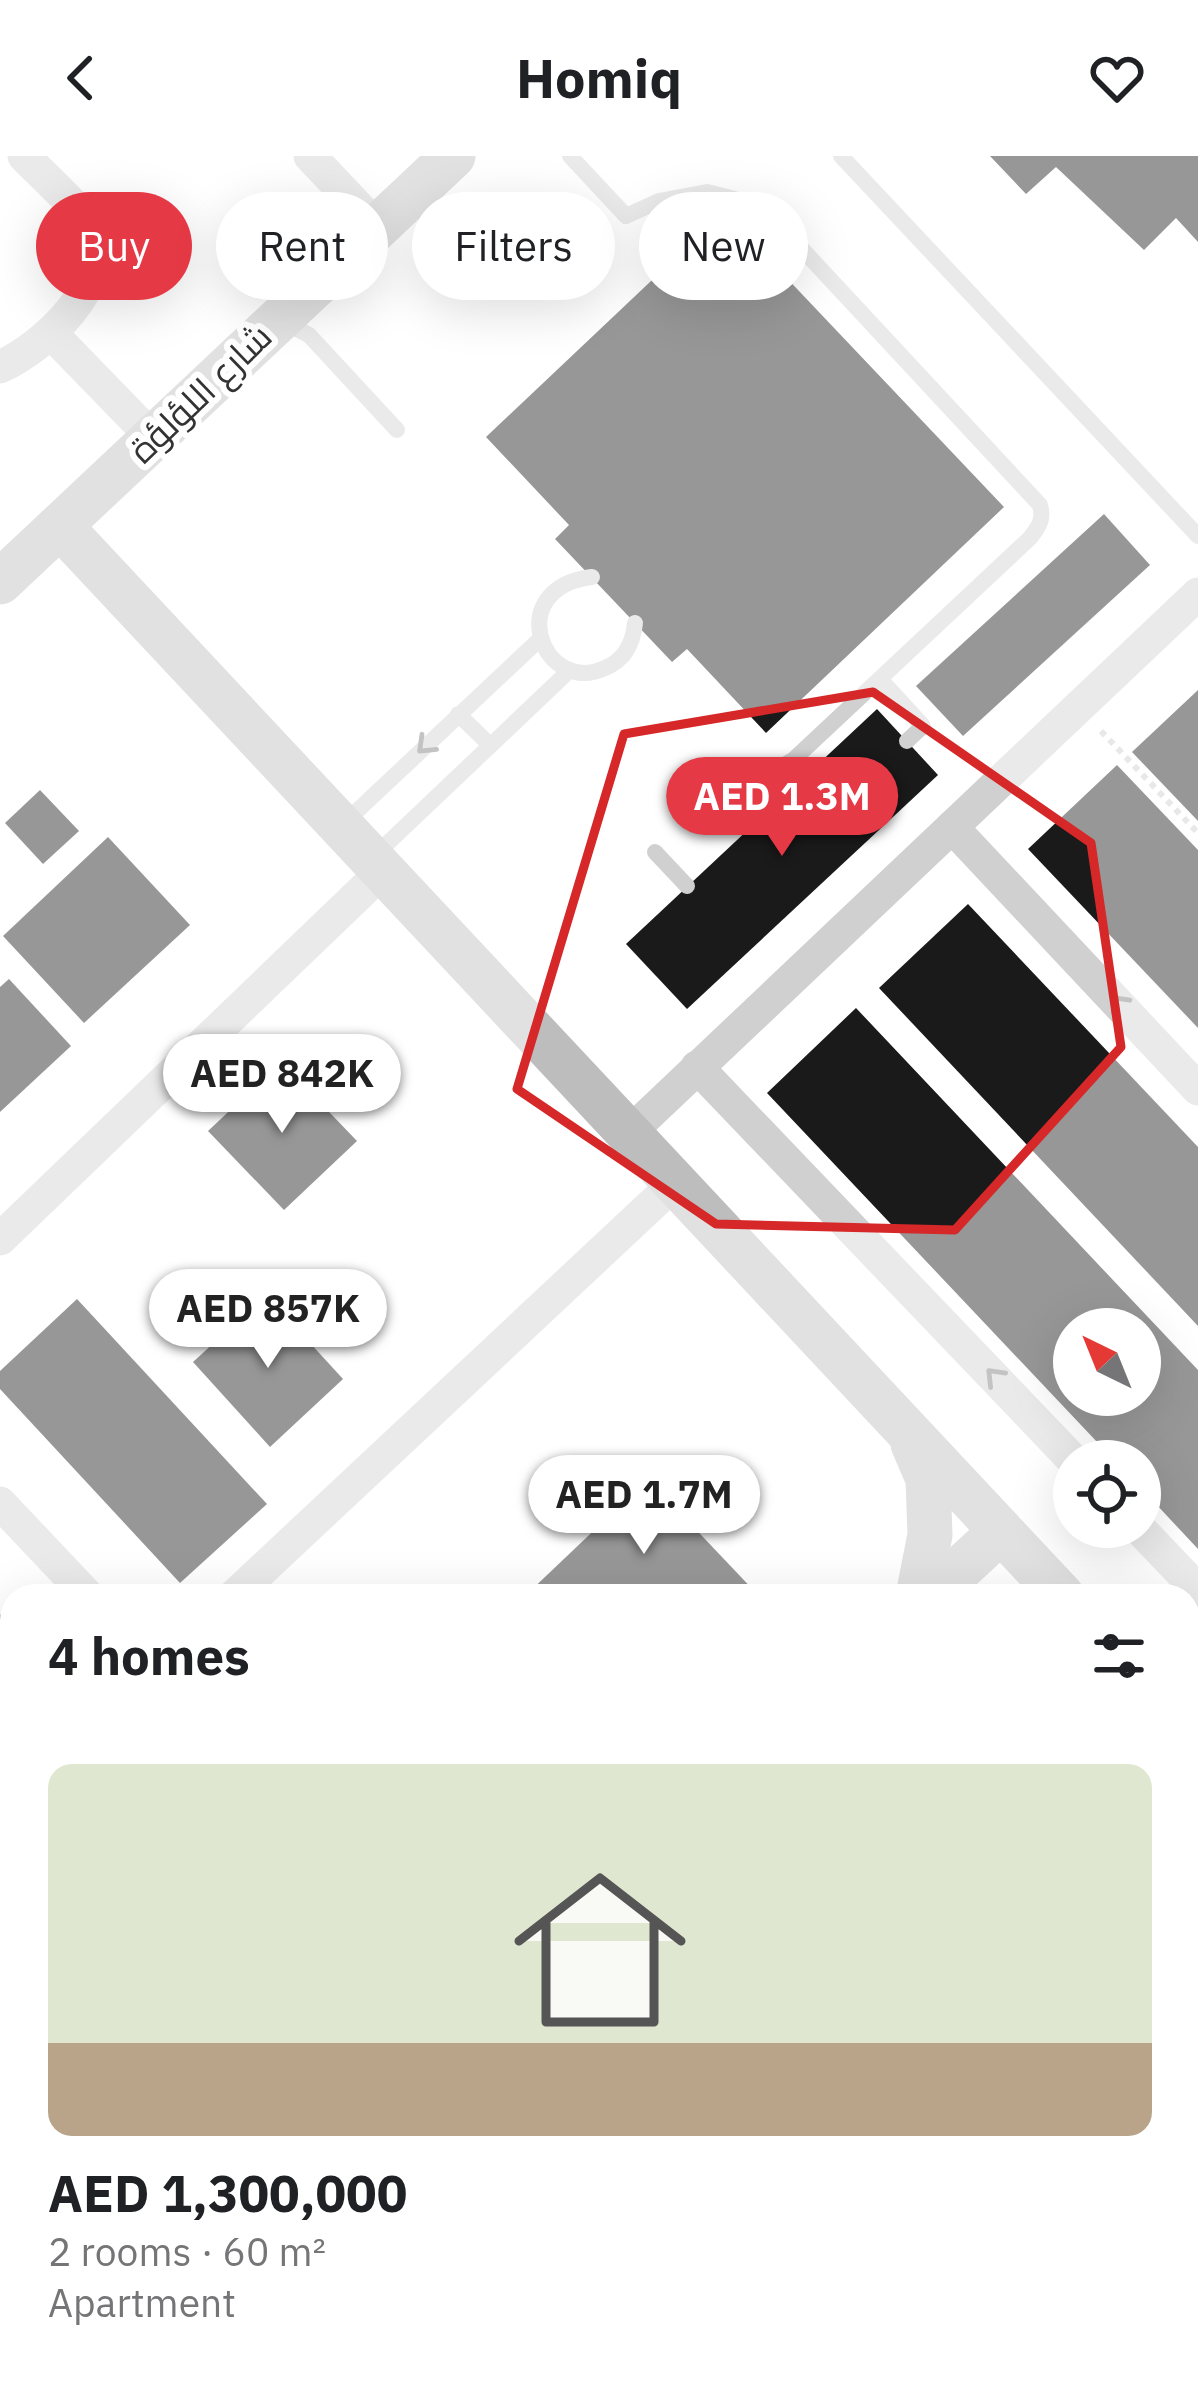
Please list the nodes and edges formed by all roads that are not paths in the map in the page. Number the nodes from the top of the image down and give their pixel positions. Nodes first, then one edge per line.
1 (24, 156) edge
2 (310, 156) edge
3 (453, 156) edge
4 (570, 156) edge
5 (841, 156) edge
6 (344, 192) edge
7 (388, 218) edge
8 (299, 300) edge
9 (277, 320) junction
10 (51, 333) junction
11 (0, 367) edge
12 (397, 430) dead end
13 (153, 438) junction
14 (61, 527) junction
15 (1198, 536) edge
16 (592, 577) dead end
17 (0, 582) edge
18 (1198, 594) edge
19 (634, 622) dead end
20 (541, 638) junction
21 (570, 670) junction
22 (880, 679) junction
23 (458, 714) junction
24 (907, 741) dead end
25 (490, 745) junction
26 (717, 793) dead end
27 (952, 827) junction
28 (365, 852) junction
29 (655, 852) dead end
30 (687, 886) dead end
31 (698, 1067) junction
32 (1198, 1089) edge
33 (629, 1133) junction
34 (675, 1183) junction
35 (0, 1239) edge
36 (908, 1431) junction
37 (1054, 1440) edge
38 (0, 1503) edge
39 (1001, 1531) junction
40 (1158, 1548) edge
41 (77, 1584) edge
42 (247, 1584) edge
43 (920, 1584) edge
44 (945, 1584) edge
45 (1051, 1584) edge
46 (1192, 1584) edge

1 - 10 street
2 - 6 street
3 - 7 street, شارع اللؤلؤة
4 - 22 lane
5 - 15 lane
8 - 9 street, شارع اللؤلؤة
9 - 12 lane
9 - 13 street, شارع اللؤلؤة
10 - 11 street
10 - 13 street
13 - 14 street, شارع اللؤلؤة
14 - 17 street, شارع اللؤلؤة
14 - 28 street
16 - 20 lane
18 - 27 street
19 - 21 lane
20 - 21 lane
20 - 23 lane
21 - 25 lane
22 - 24 lane
22 - 26 lane
23 - 25 lane
23 -> 28 lane
25 - 28 lane
27 - 31 street
32 -> 27 street
28 - 33 street
28 - 35 street
29 - 30 lane
31 - 33 street
37 -> 31 street
33 - 34 street
34 - 36 street
34 - 42 street
36 - 39 street
36 - 43 street
38 - 41 street
39 - 44 street
39 - 45 street
40 - 46 street

